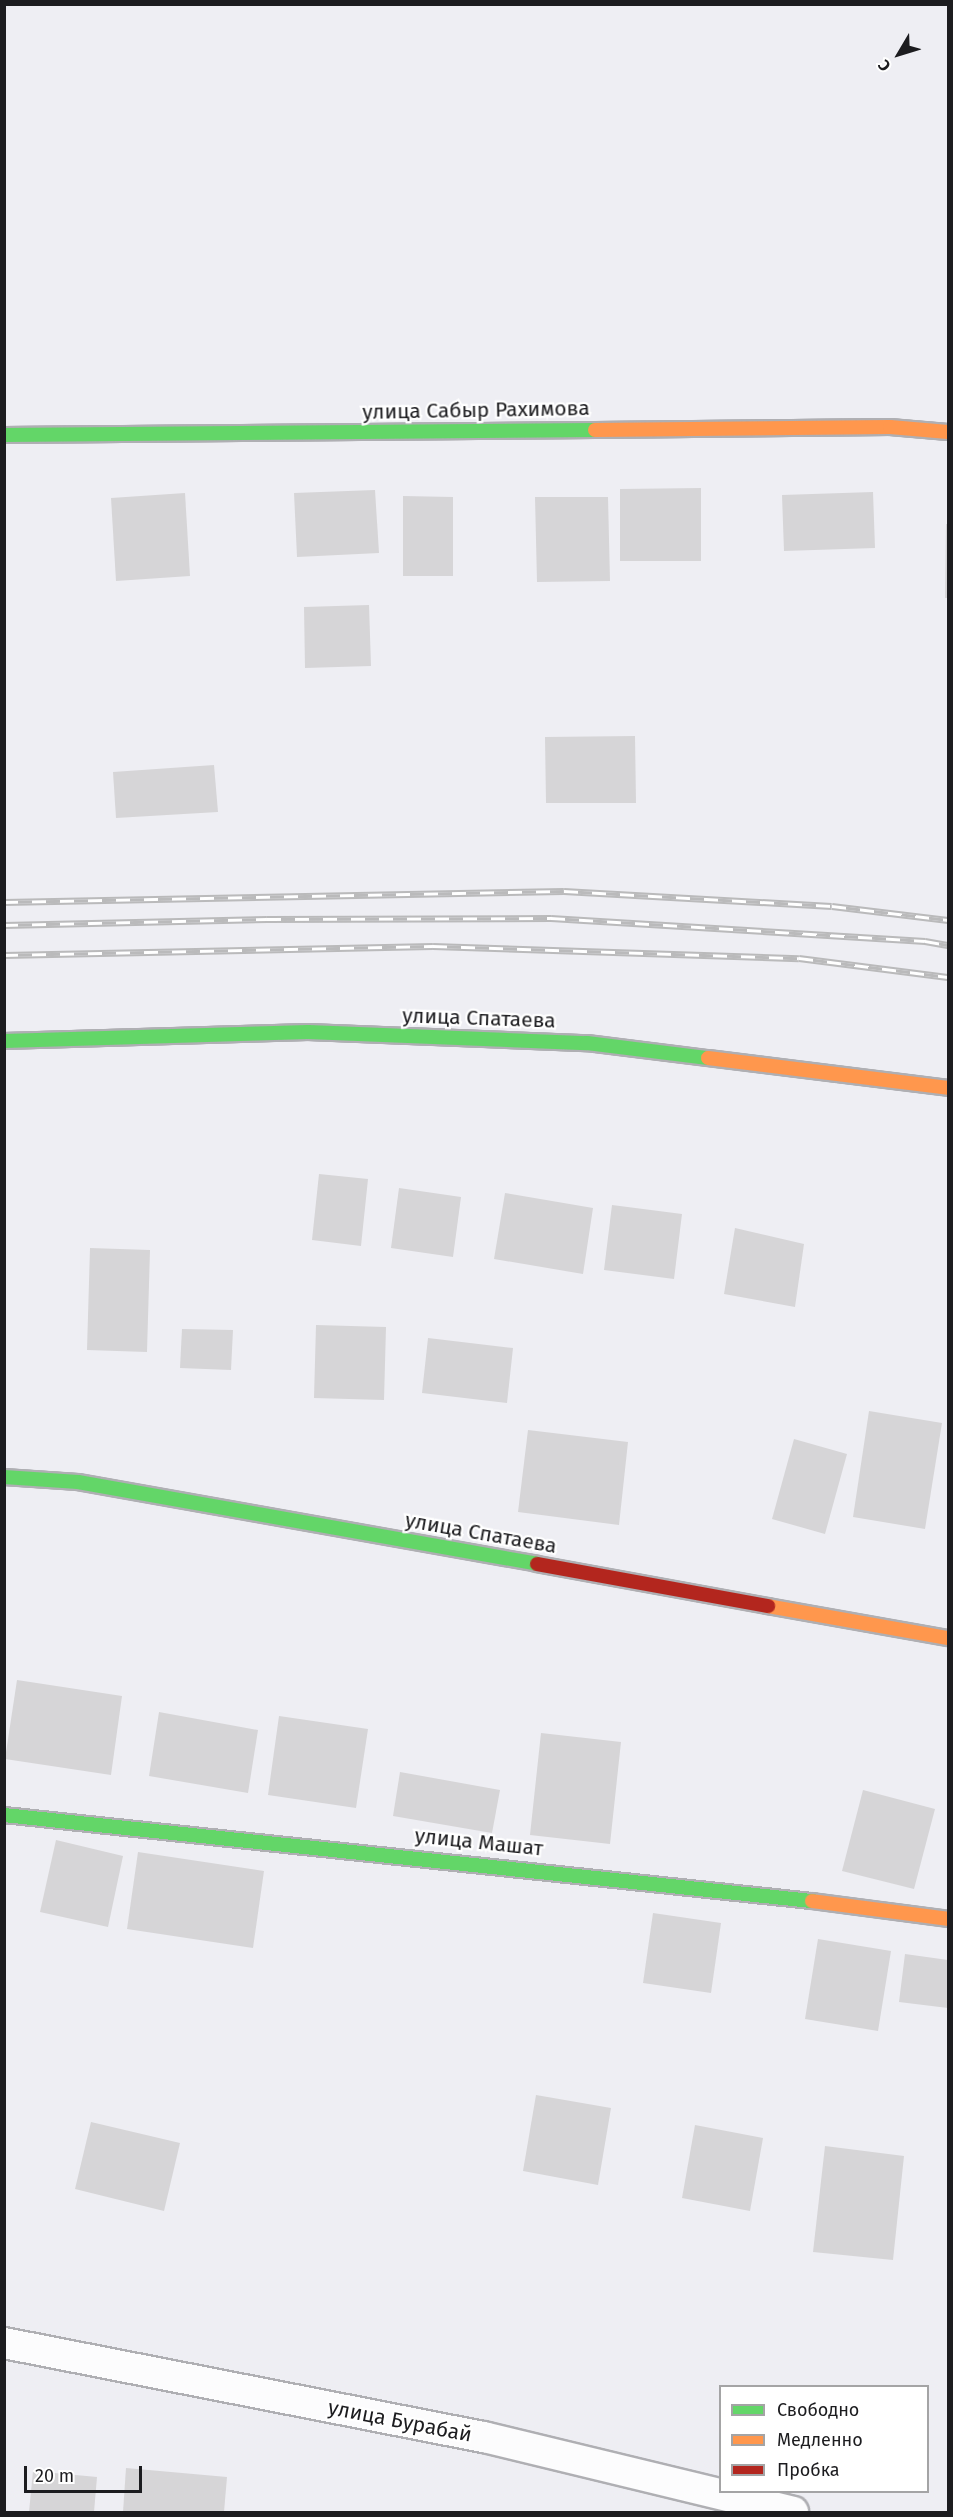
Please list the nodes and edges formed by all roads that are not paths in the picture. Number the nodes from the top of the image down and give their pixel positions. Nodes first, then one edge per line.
1 (948, 432) edge
2 (4, 435) edge
3 (4, 1041) edge
4 (948, 1088) edge
5 (4, 1477) edge
6 (948, 1638) edge
7 (4, 1815) edge
8 (948, 1919) edge
9 (4, 2343) edge
10 (793, 2512) edge

1 - 2 street, улица Сабыр Рахимова
3 - 4 street, улица Спатаева
5 - 6 street, улица Спатаева
7 - 8 street, улица Машат
9 - 10 street, улица Бурабай

